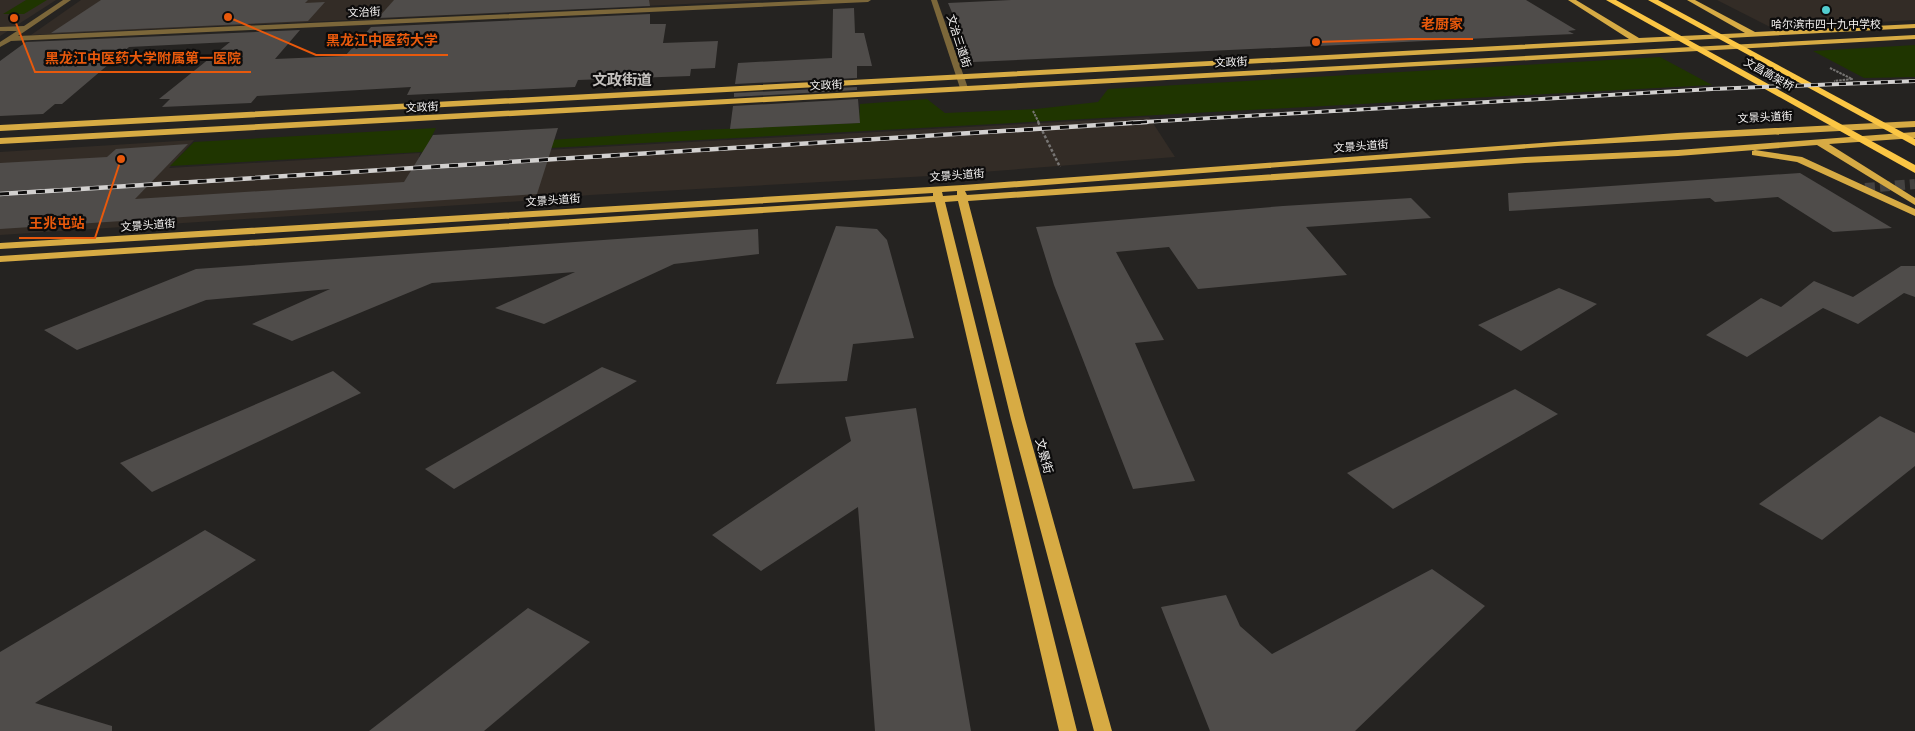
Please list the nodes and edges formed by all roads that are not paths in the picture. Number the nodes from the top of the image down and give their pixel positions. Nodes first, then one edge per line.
1 (68, 0) edge
2 (868, 0) edge
3 (934, 0) edge
4 (1571, 0) edge
5 (1610, 0) edge
6 (1652, 0) edge
7 (1690, 0) edge
8 (1915, 26) edge
9 (26, 28) junction
10 (0, 29) edge
11 (1755, 35) junction
12 (1915, 37) edge
13 (10, 39) junction
14 (1638, 41) junction
15 (0, 45) edge
16 (1778, 45) junction
17 (1654, 50) junction
18 (959, 76) junction
19 (964, 88) junction
20 (1915, 124) edge
21 (0, 128) edge
22 (1795, 128) junction
23 (1915, 135) edge
24 (0, 141) edge
25 (1819, 143) junction
26 (1915, 143) edge
27 (1718, 150) junction
28 (1915, 170) edge
29 (961, 193) junction
30 (937, 194) junction
31 (1915, 202) edge
32 (1915, 213) edge
33 (0, 246) edge
34 (0, 259) edge
35 (1068, 731) edge
36 (1104, 731) edge

1 - 9 street
2 - 13 street, 文治街
3 - 18 street, 文治三道街
4 - 14 main road
5 - 28 highway, 文昌高架桥
6 - 26 highway, 文昌高架桥
7 - 11 main road
8 - 11 main road
9 - 10 street
9 - 13 street
11 - 14 main road, 文政街
11 - 16 main road
12 - 16 main road
13 - 15 street
14 - 17 main road
14 - 18 main road, 文政街
16 - 17 main road, 文政街
17 - 19 main road, 文政街
18 - 19 street, 文治三道街
18 - 21 main road, 文政街
19 - 24 main road, 文政街
20 - 22 main road, 文景头道街
20 - 25 main road, 文景头道街
22 - 25 main road
22 - 29 main road, 文景头道街
23 - 25 main road, 文景头道街
25 - 27 main road, 文景头道街
25 - 31 main road
27 - 29 main road, 文景头道街
27 - 32 main road
29 - 30 main road, 文景头道街
29 - 36 main road, 文景街
30 - 33 main road, 文景头道街
30 - 34 main road, 文景头道街
30 - 35 main road

